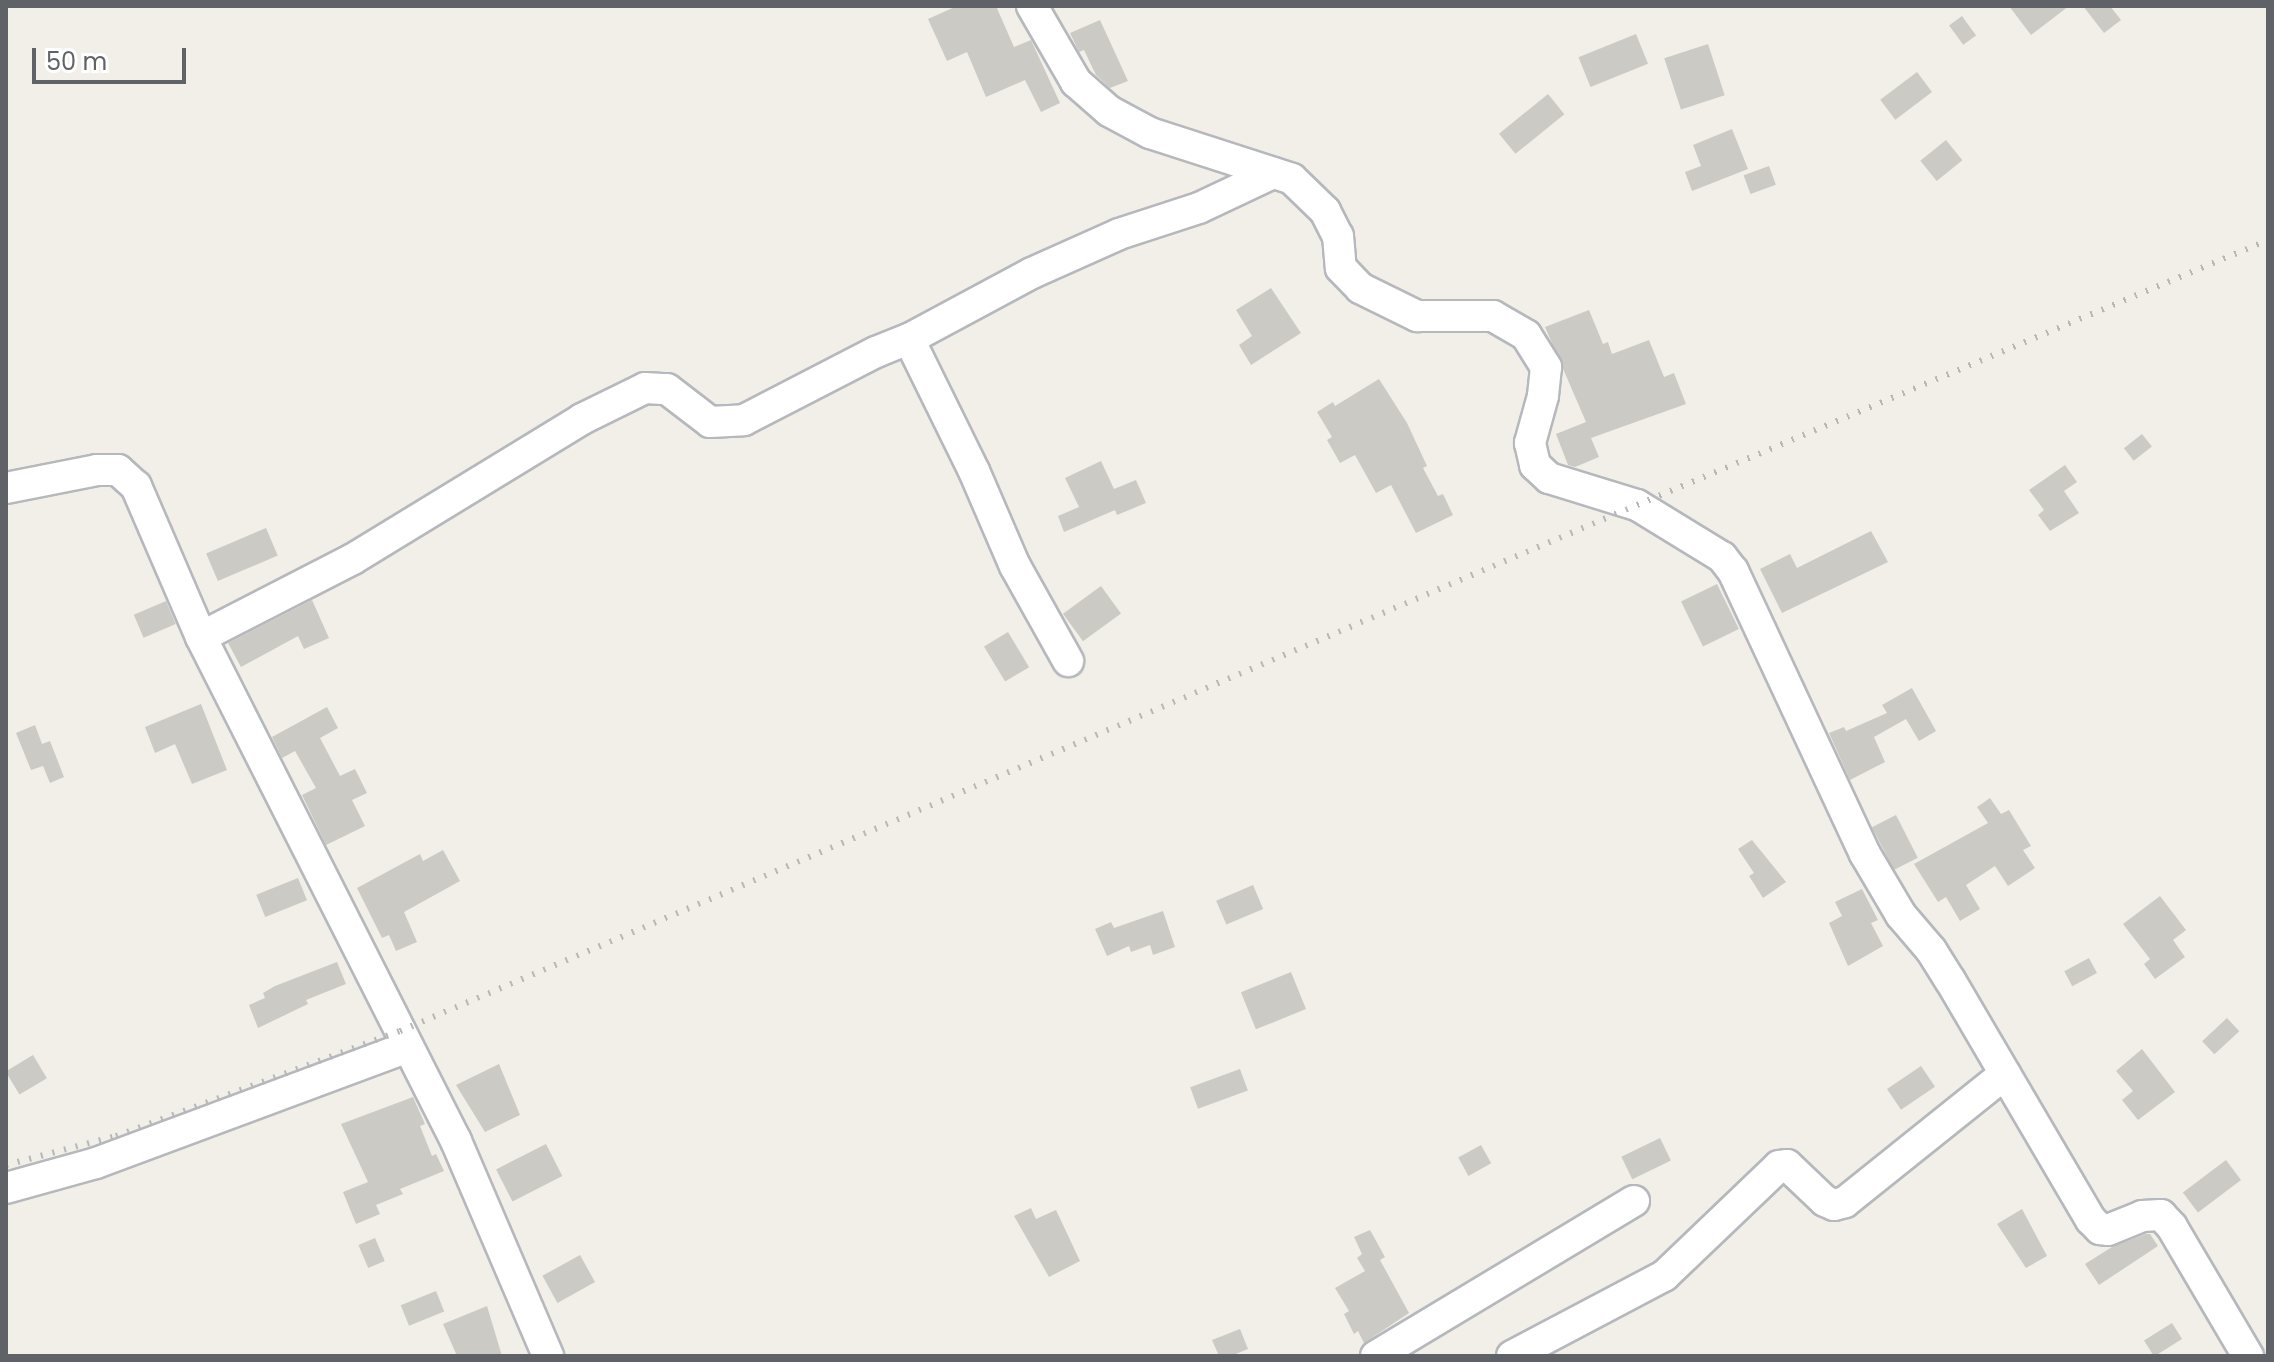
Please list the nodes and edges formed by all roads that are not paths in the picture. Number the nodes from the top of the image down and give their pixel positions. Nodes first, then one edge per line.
1 (1032, 6) edge
2 (1273, 173) junction
3 (909, 339) junction
4 (6, 488) edge
5 (201, 637) junction
6 (1068, 661) dead end
7 (406, 1048) junction
8 (2005, 1074) junction
9 (6, 1188) edge
10 (1634, 1201) dead end
11 (1524, 1353) edge
12 (548, 1356) edge
13 (1376, 1356) edge
14 (2248, 1356) edge

1 - 2 street
2 - 3 street
2 - 8 street
3 - 5 street
3 - 6 street
4 - 5 street
5 - 7 street
7 - 9 street
7 - 12 street
8 - 11 street
8 - 14 street
10 - 13 street

